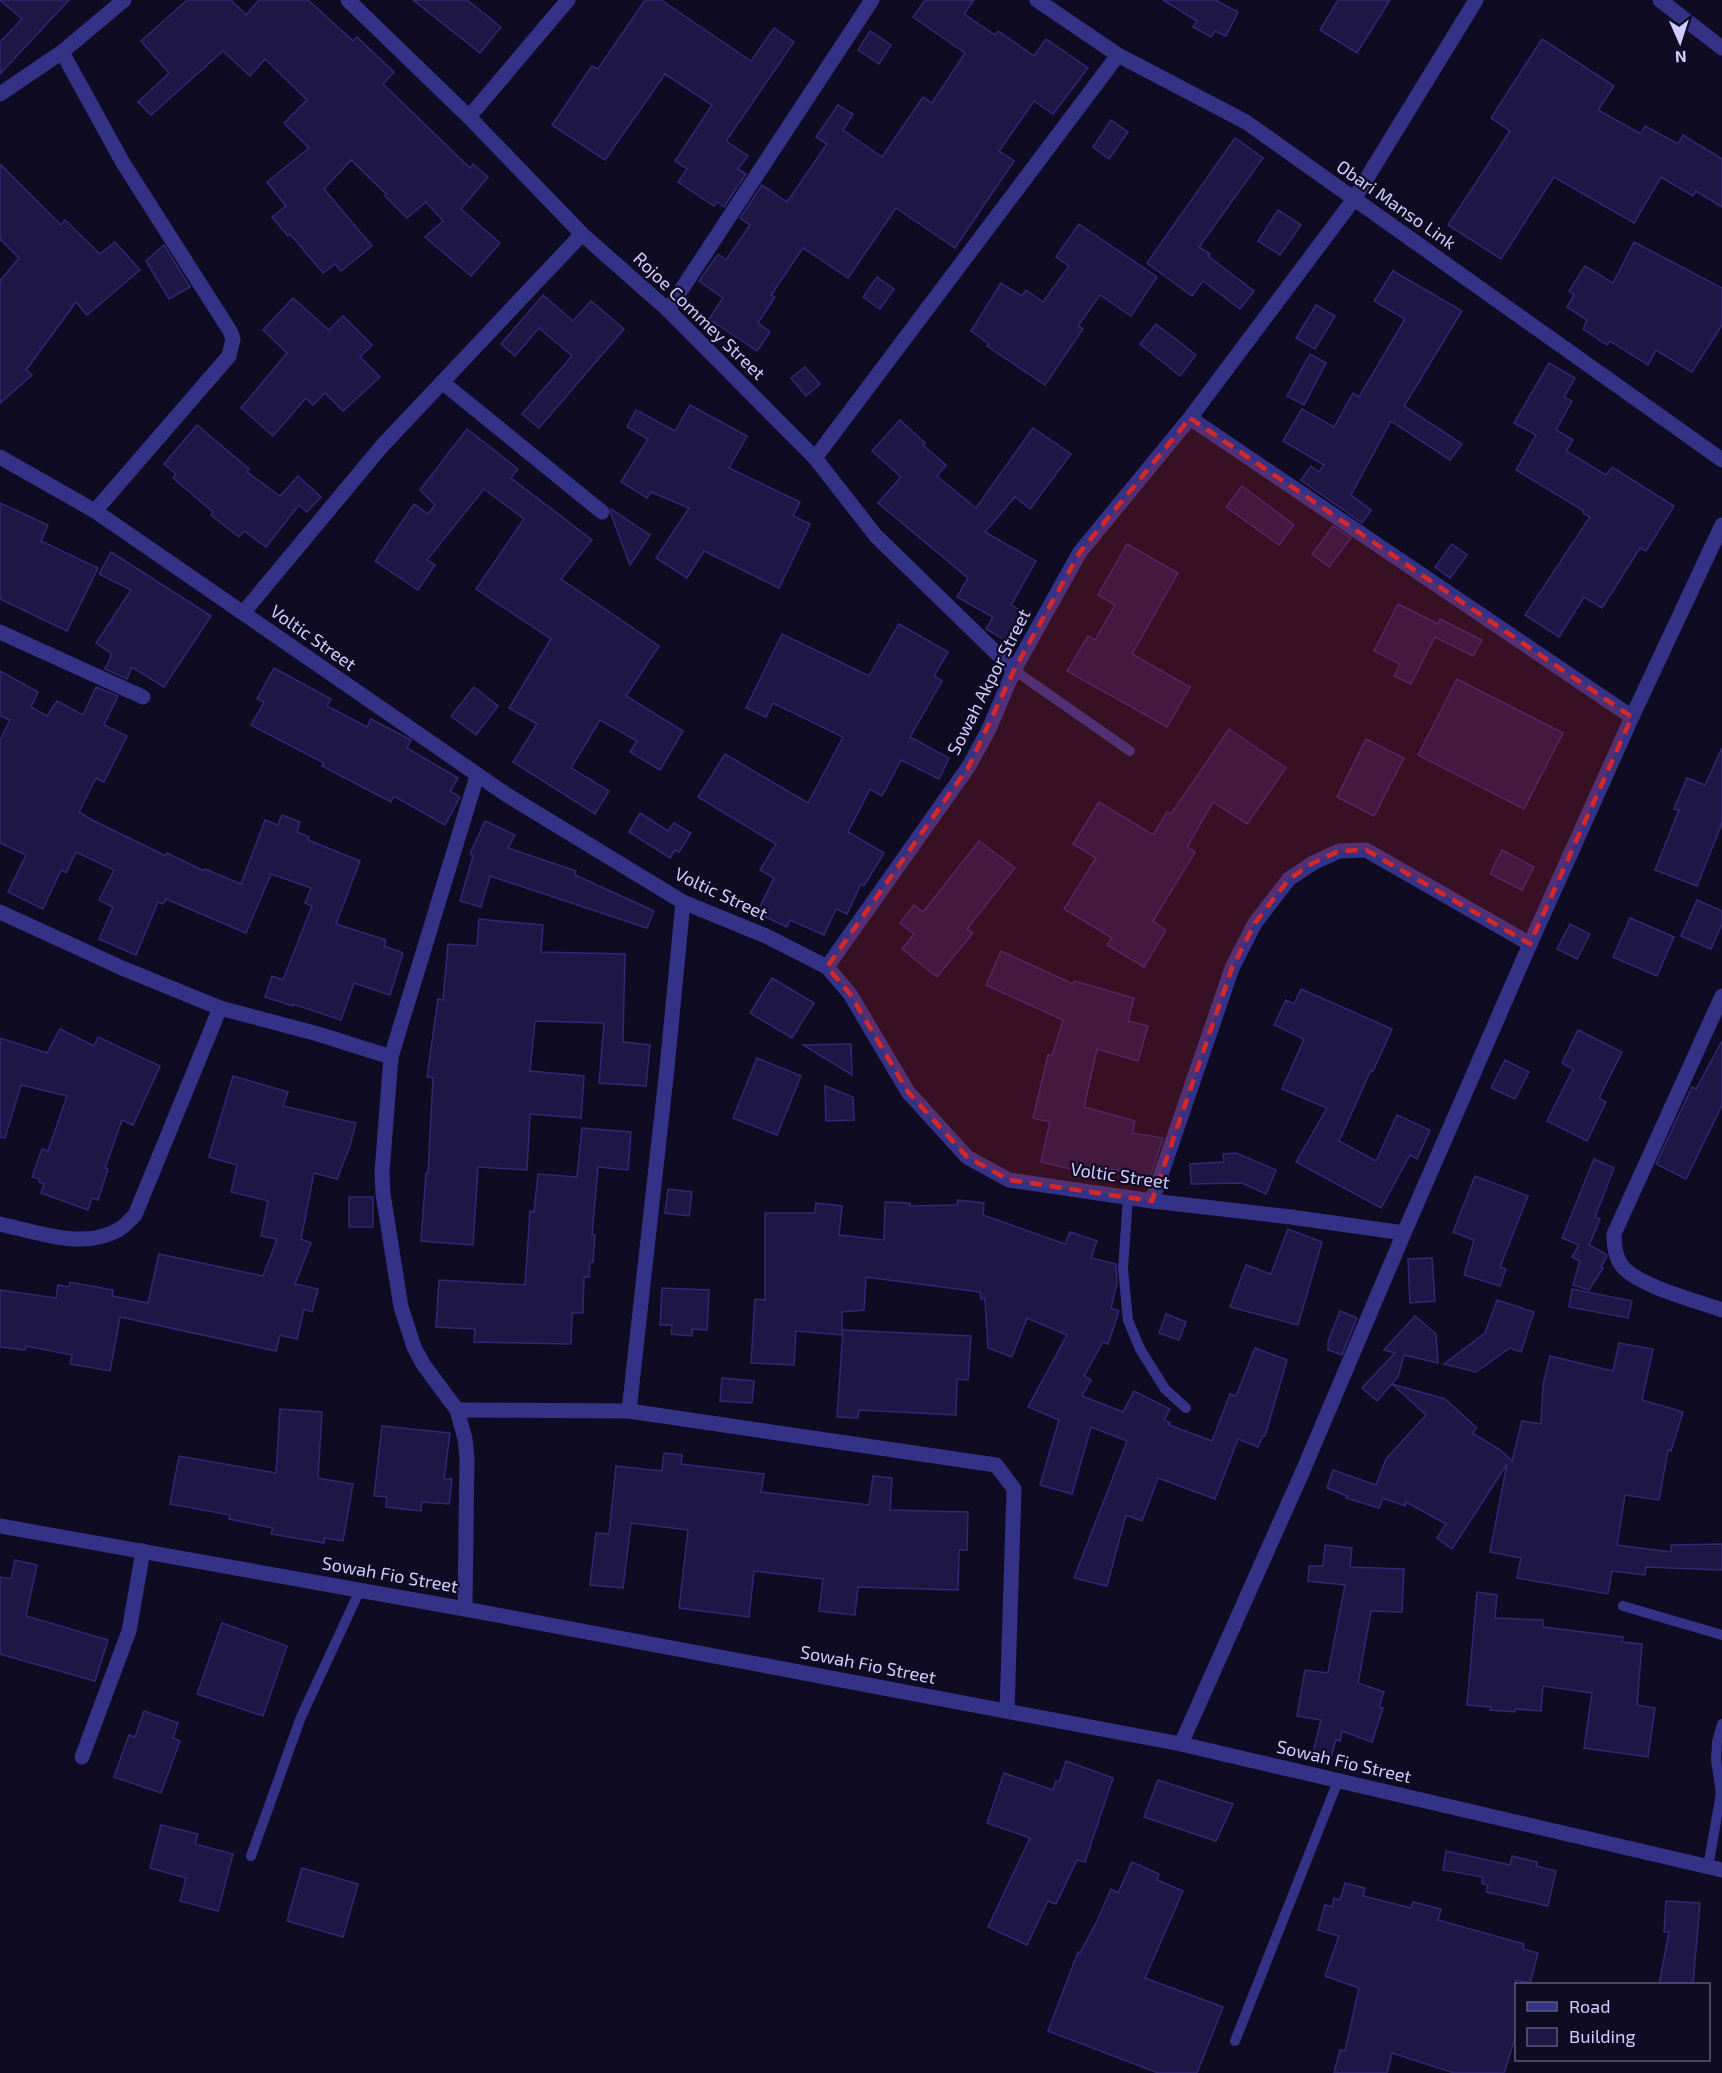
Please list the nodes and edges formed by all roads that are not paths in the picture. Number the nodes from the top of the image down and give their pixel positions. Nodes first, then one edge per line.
1 (124, 0) edge
2 (348, 0) edge
3 (568, 0) edge
4 (872, 0) edge
5 (1037, 0) edge
6 (1476, 0) edge
7 (1660, 0) edge
8 (1722, 48) edge
9 (63, 52) junction
10 (1118, 55) junction
11 (0, 94) edge
12 (469, 117) junction
13 (1354, 199) junction
14 (582, 234) junction
15 (669, 310) junction
16 (442, 382) junction
17 (1190, 418) junction
18 (0, 457) edge
19 (816, 458) junction
20 (1722, 460) edge
21 (95, 511) junction
22 (602, 512) dead end
23 (1722, 525) edge
24 (243, 613) junction
25 (0, 632) edge
26 (1014, 670) junction
27 (144, 697) dead end
28 (1632, 717) junction
29 (1130, 751) dead end
30 (477, 776) junction
31 (683, 902) junction
32 (0, 912) edge
33 (1530, 944) junction
34 (827, 967) junction
35 (1722, 996) edge
36 (220, 1008) junction
37 (391, 1057) junction
38 (1128, 1197) junction
39 (1152, 1201) junction
40 (0, 1224) edge
41 (1404, 1233) junction
42 (1722, 1310) edge
43 (1186, 1408) dead end
44 (457, 1410) junction
45 (629, 1411) junction
46 (0, 1526) edge
47 (143, 1551) junction
48 (360, 1590) junction
49 (1623, 1606) dead end
50 (465, 1609) junction
51 (1722, 1635) edge
52 (1007, 1711) junction
53 (1722, 1724) edge
54 (1180, 1744) junction
55 (82, 1757) dead end
56 (1338, 1781) junction
57 (251, 1856) dead end
58 (1715, 1868) edge
59 (1235, 2041) dead end

1 - 9 street
2 - 12 street, Rojoe Commey Street
3 - 12 street
4 - 15 street
5 - 10 street, Obari Manso Link
6 - 13 street, Sowah Akpor Street
7 - 8 street
9 - 11 street
9 - 21 street
10 - 13 street, Obari Manso Link
10 - 19 street
12 - 14 street, Rojoe Commey Street
13 - 17 street, Sowah Akpor Street
13 - 20 street, Obari Manso Link
14 - 15 street, Rojoe Commey Street
14 - 16 street
15 - 19 street, Rojoe Commey Street
16 - 22 street
16 - 24 street
17 - 26 street, Sowah Akpor Street
17 - 28 street
18 - 21 street, Voltic Street
19 - 26 street, Rojoe Commey Street
21 - 24 street, Voltic Street
23 - 28 street
24 - 30 street, Voltic Street
25 - 27 street
26 - 29 lane
26 - 34 street, Sowah Akpor Street
28 - 33 street
30 - 31 street, Voltic Street
30 - 37 street
31 - 34 street, Voltic Street
31 - 45 street
32 - 36 street
33 - 39 street
33 - 41 street
34 - 38 street, Voltic Street
35 - 42 street
36 - 37 street
36 - 40 street
37 - 44 street
38 - 39 street, Voltic Street
38 - 43 lane
39 - 41 street, Voltic Street
41 - 54 street
44 - 45 street
44 - 50 street
45 - 52 street
46 - 47 street, Sowah Fio Street
47 - 48 street, Sowah Fio Street
47 - 55 street
48 - 50 street, Sowah Fio Street
48 - 57 lane
49 - 51 lane
50 - 52 street, Sowah Fio Street
52 - 54 street, Sowah Fio Street
53 - 58 lane
54 - 56 street, Sowah Fio Street
56 - 58 street, Sowah Fio Street
56 - 59 lane

